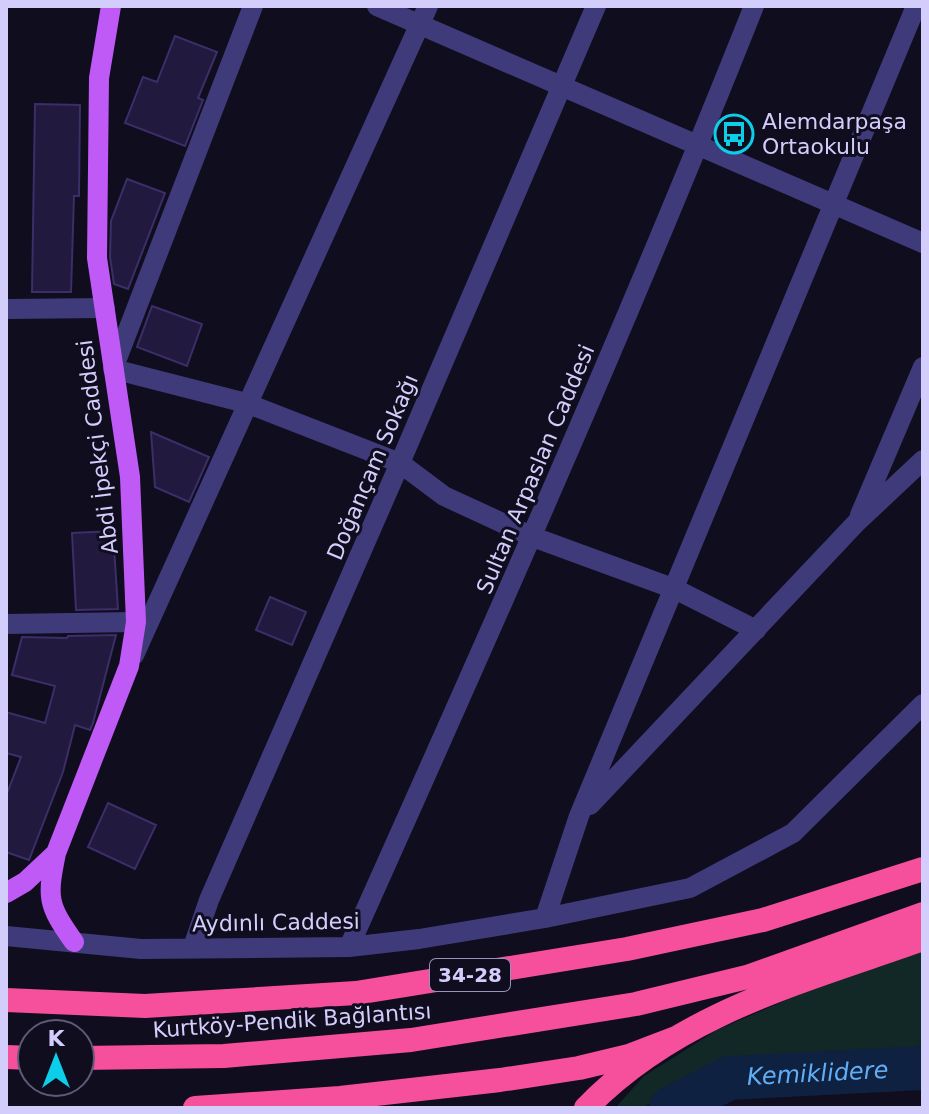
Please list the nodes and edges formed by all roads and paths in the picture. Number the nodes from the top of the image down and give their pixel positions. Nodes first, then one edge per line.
1 (111, 6) edge
2 (253, 6) edge
3 (377, 6) edge
4 (596, 6) edge
5 (754, 6) edge
6 (916, 6) edge
7 (424, 15) edge
8 (562, 86) junction
9 (699, 146) junction
10 (835, 205) junction
11 (923, 243) edge
12 (105, 308) junction
13 (6, 309) edge
14 (923, 367) edge
15 (113, 369) junction
16 (246, 403) junction
17 (923, 460) edge
18 (400, 463) junction
19 (857, 522) junction
20 (533, 537) junction
21 (675, 589) junction
22 (136, 622) junction
23 (6, 624) edge
24 (756, 630) junction
25 (129, 666) junction
26 (923, 704) edge
27 (579, 816) junction
28 (56, 853) junction
29 (923, 869) edge
30 (6, 893) edge
31 (923, 914) edge
32 (545, 918) junction
33 (6, 936) edge
34 (923, 939) edge
35 (74, 942) junction
36 (193, 947) junction
37 (349, 947) junction
38 (6, 987) edge
39 (6, 1000) edge
40 (145, 1006) junction
41 (676, 1038) junction
42 (96, 1058) edge
43 (195, 1108) edge
44 (586, 1108) edge

1 - 12 main road, Abdi İpekçi Caddesi
2 - 15 street
3 - 7 street
4 - 8 street, Doğançam Sokağı
5 - 9 street, Sultan Arpaslan Caddesi
6 - 10 street
7 - 8 street
7 - 16 street
8 - 9 street
8 - 18 street, Doğançam Sokağı
9 - 10 street
9 - 20 street, Sultan Arpaslan Caddesi
10 - 11 street
10 - 21 street
12 - 13 street
12 - 15 main road, Abdi İpekçi Caddesi
14 - 19 street
15 - 16 street
15 - 22 main road, Abdi İpekçi Caddesi
16 - 18 street
16 - 25 street
17 - 19 street
18 - 20 street
18 - 36 street, Doğançam Sokağı
19 - 24 street
20 - 21 street
20 - 37 street, Sultan Arpaslan Caddesi
21 - 24 street
21 - 27 street
22 - 23 street
22 - 25 main road, Abdi İpekçi Caddesi
24 - 27 street
25 - 28 main road, Abdi İpekçi Caddesi
26 - 32 street, Aydınlı Caddesi
27 - 32 street
28 - 30 main road, Abdi İpekçi Caddesi
28 - 35 main road
29 - 40 highway, Kurtköy-Pendik Bağlantısı / 34-28
31 - 42 highway, Kurtköy-Pendik Bağlantısı / 34-28
32 - 37 street, Aydınlı Caddesi
33 - 35 street, Aydınlı Caddesi
34 - 41 highway
35 - 36 street, Aydınlı Caddesi
36 - 37 street, Aydınlı Caddesi
38 - 40 highway
39 - 40 highway, Kurtköy-Pendik Bağlantısı / 34-28
41 - 43 highway
41 - 44 highway

